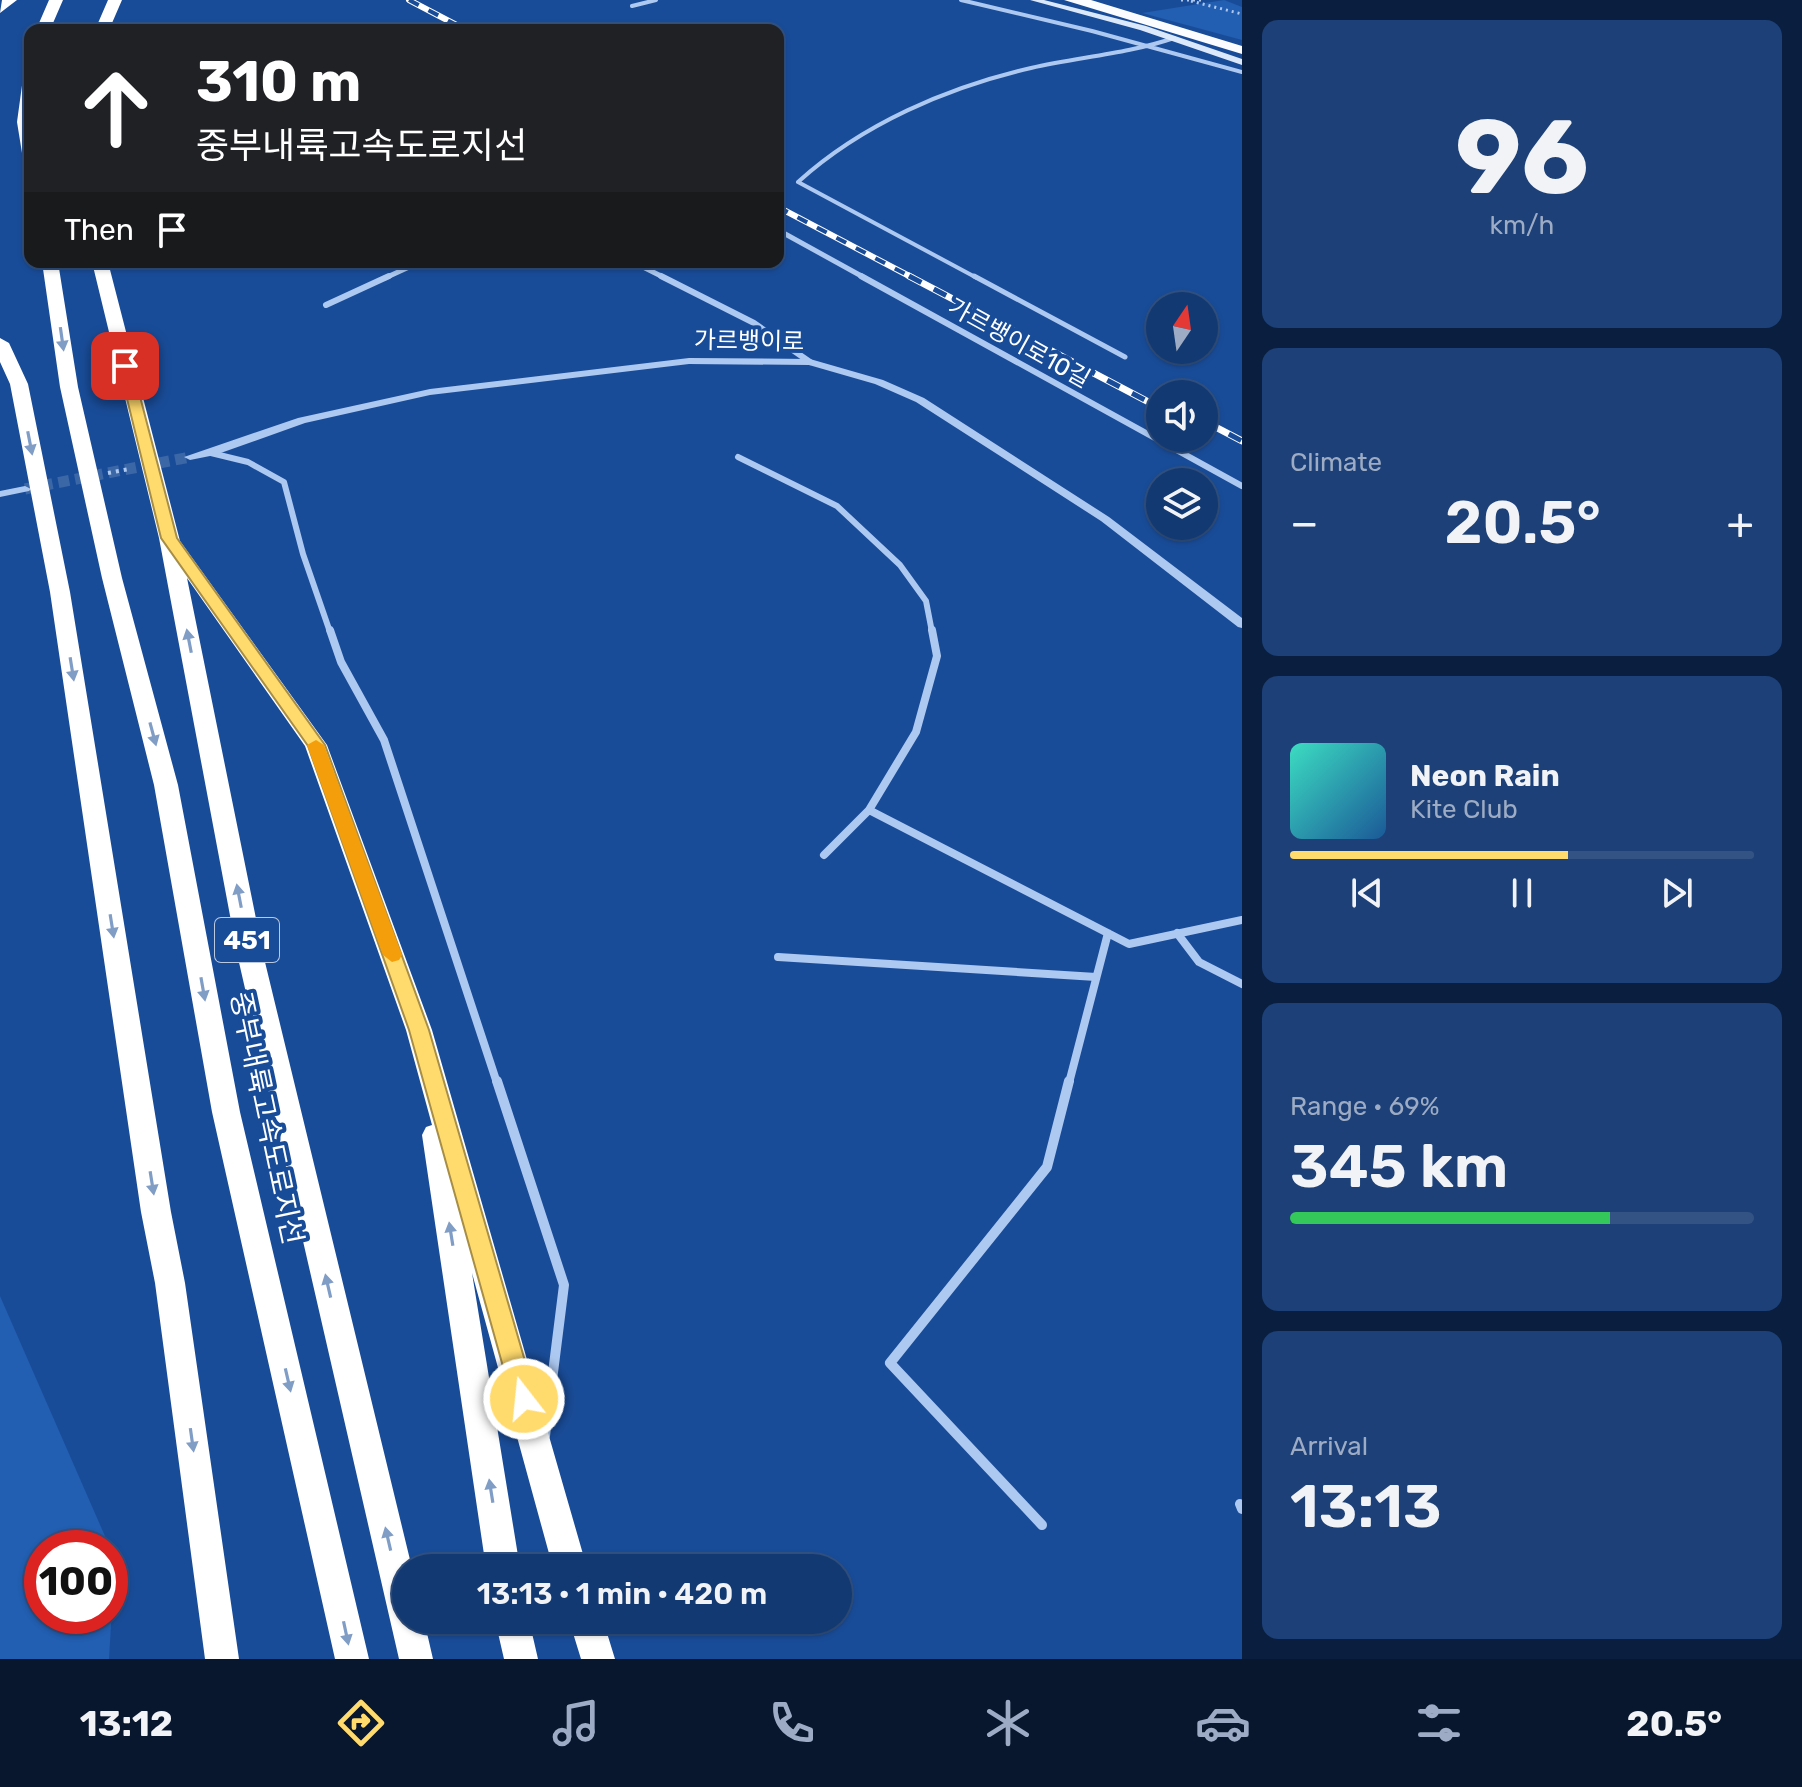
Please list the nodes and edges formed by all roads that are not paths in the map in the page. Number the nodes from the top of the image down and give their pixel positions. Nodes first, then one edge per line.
1 (10, 0) edge
2 (56, 0) edge
3 (115, 0) edge
4 (639, 0) edge
5 (656, 0) edge
6 (961, 0) edge
7 (1034, 0) edge
8 (1070, 0) edge
9 (0, 9) edge
10 (46, 24) edge
11 (105, 24) edge
12 (1174, 38) junction
13 (1150, 47) junction
14 (1242, 50) edge
15 (1242, 62) edge
16 (1242, 72) edge
17 (784, 233) edge
18 (51, 268) edge
19 (102, 268) edge
20 (407, 268) edge
21 (645, 268) edge
22 (326, 305) dead end
23 (0, 343) edge
24 (1125, 357) dead end
25 (810, 362) junction
26 (211, 453) junction
27 (190, 457) tunnel mouth
28 (738, 457) dead end
29 (1242, 486) edge
30 (25, 489) tunnel mouth
31 (0, 494) edge
32 (169, 538) junction
33 (1242, 624) edge
34 (869, 810) junction
35 (824, 855) dead end
36 (1242, 920) edge
37 (1108, 933) junction
38 (1177, 933) junction
39 (778, 957) dead end
40 (1096, 977) junction
41 (1242, 984) edge
42 (419, 1030) junction
43 (541, 1461) junction
44 (1042, 1525) dead end
45 (392, 1554) edge
46 (501, 1554) edge
47 (566, 1554) edge
48 (411, 1634) edge
49 (515, 1634) edge
50 (590, 1634) edge
51 (222, 1659) edge
52 (352, 1659) edge
53 (416, 1659) edge
54 (521, 1659) edge
55 (598, 1659) edge

1 - 9 highway
2 - 10 highway
3 - 11 highway
4 - 5 lane
6 - 13 lane
7 - 12 main road
8 - 14 highway
12 - 13 lane
12 - 15 main road
13 - 16 lane
13 - 24 lane
17 - 29 street, 가르뱅이로10길
18 -> 52 highway, 중부내륙고속도로지선 / 451
19 - 32 highway, 중부내륙고속도로지선 / 451
20 - 22 street
21 - 25 street
23 -> 51 highway
25 - 26 street, 가르뱅이로
25 - 33 street, 가르뱅이로
26 - 27 street, 가르뱅이로
26 - 43 street
28 - 34 street
30 - 31 street
32 - 42 highway
45 -> 32 highway, 중부내륙고속도로지선 / 451
34 - 35 street
34 - 37 street
36 - 38 street
37 - 38 street
37 - 40 street
38 - 41 street
39 - 40 street
40 - 44 street
42 - 43 highway
46 -> 42 highway
43 - 47 highway
48 - 53 highway, 중부내륙고속도로지선 / 451
49 - 54 highway
50 - 55 highway

